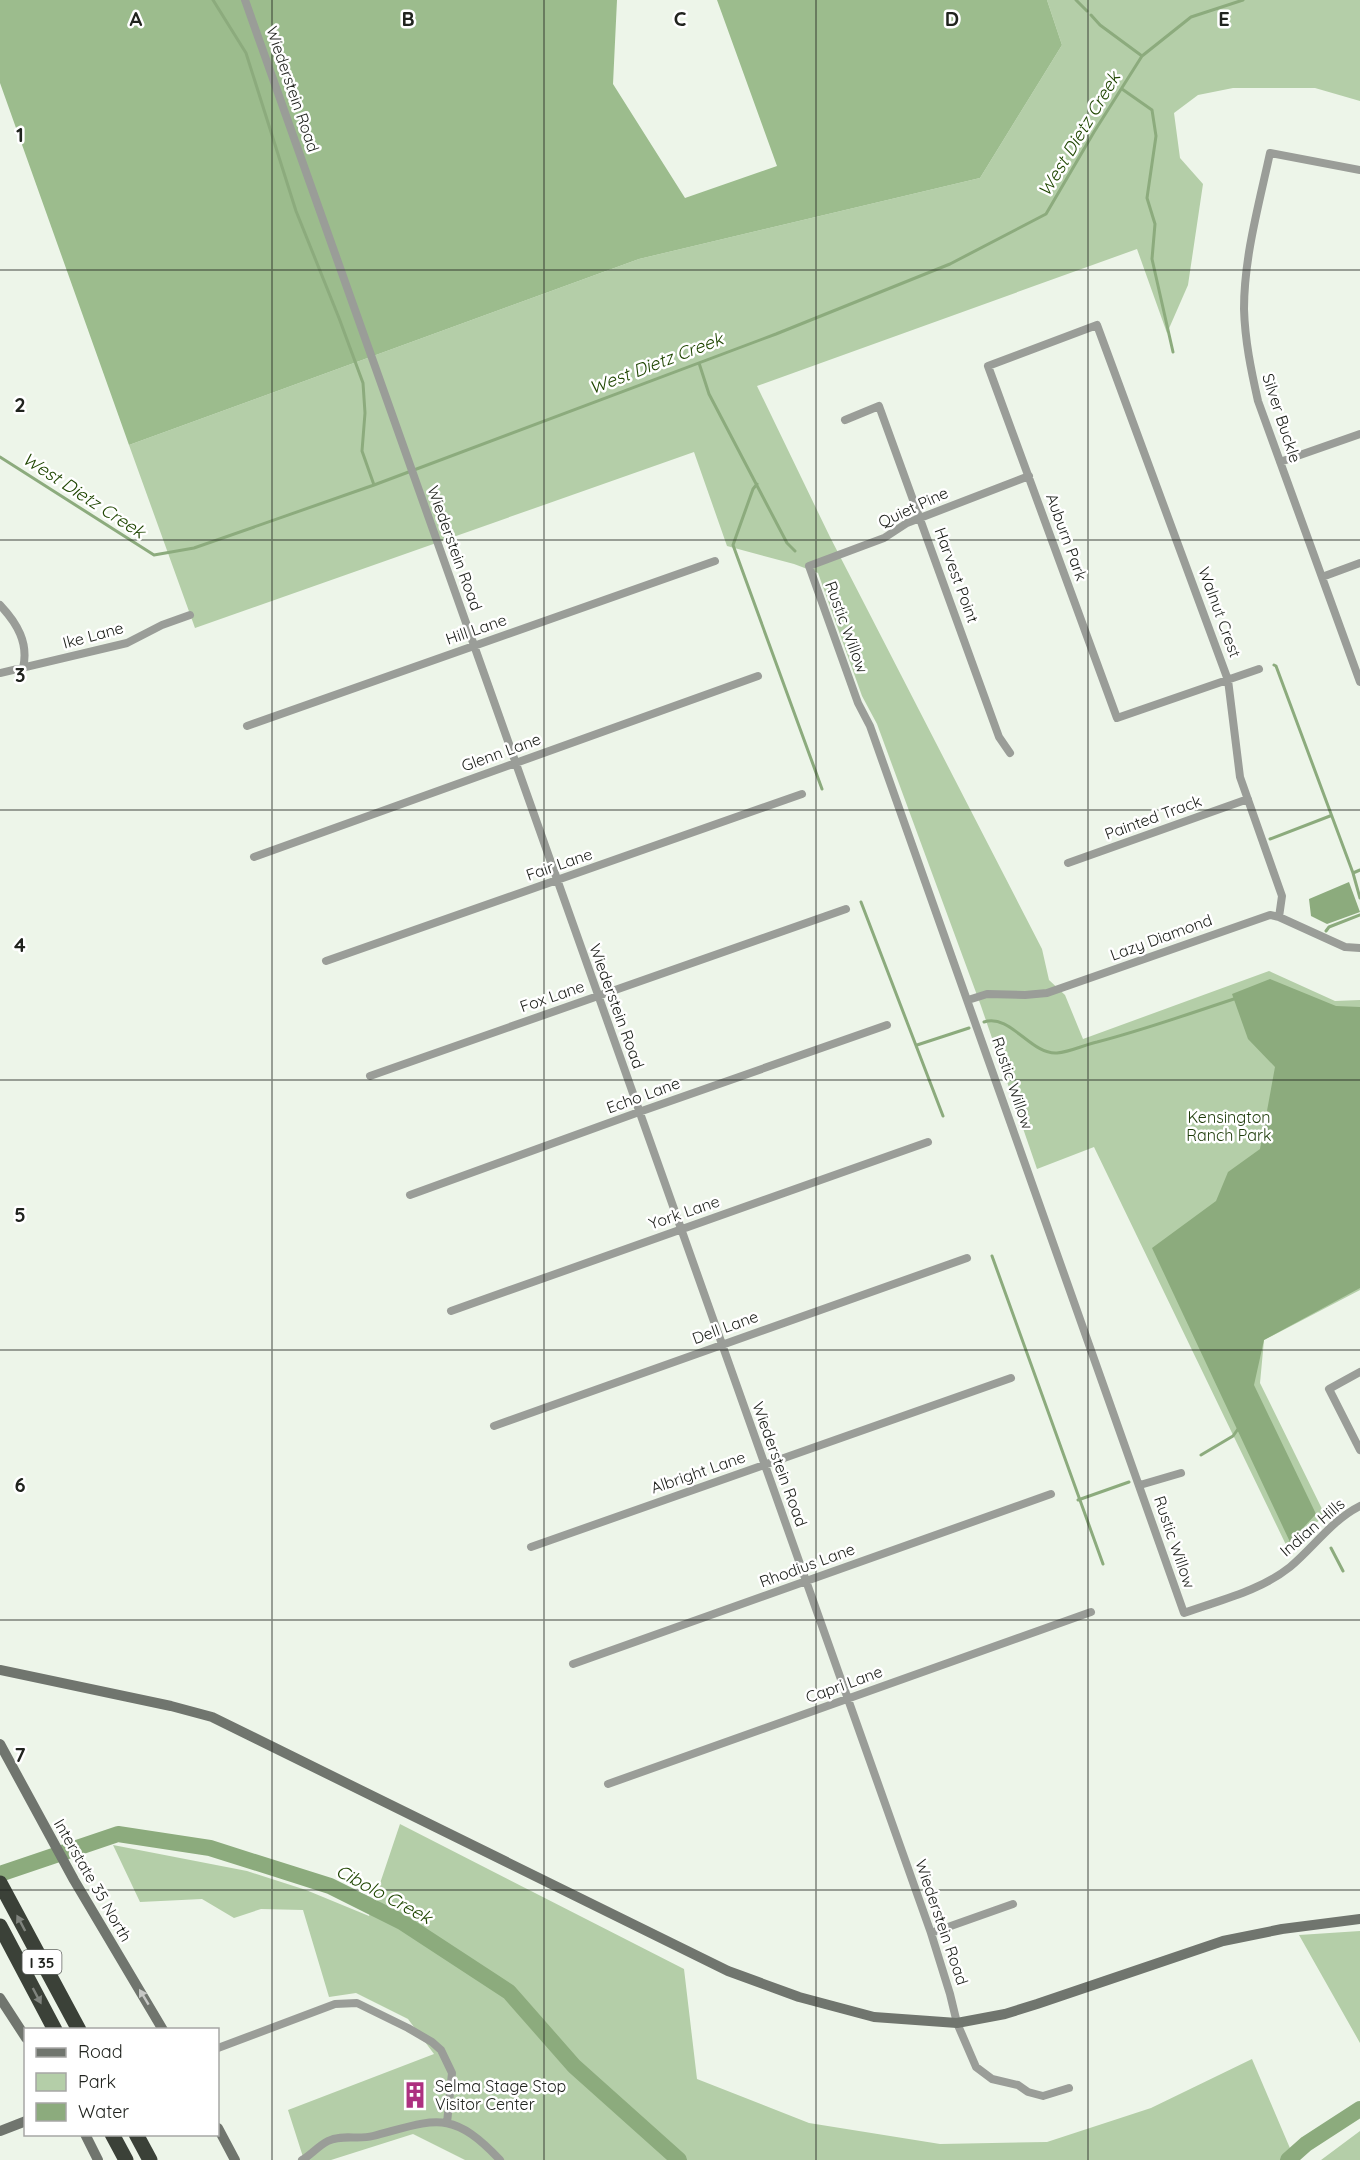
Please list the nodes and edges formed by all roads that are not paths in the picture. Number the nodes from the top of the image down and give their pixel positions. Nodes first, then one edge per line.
1 (245, 0) edge
2 (1360, 170) edge
3 (988, 366) joint
4 (845, 420) dead end
5 (1360, 434) edge
6 (1280, 462) junction
7 (1029, 476) junction
8 (921, 517) junction
9 (715, 561) dead end
10 (1360, 563) edge
11 (809, 566) joint
12 (1322, 577) junction
13 (0, 605) edge
14 (190, 615) dead end
15 (474, 646) junction
16 (23, 668) junction
17 (1259, 669) dead end
18 (0, 673) edge
19 (758, 676) dead end
20 (1228, 680) junction
21 (1360, 682) edge
22 (247, 726) dead end
23 (1010, 753) dead end
24 (515, 763) junction
25 (802, 794) dead end
26 (1248, 799) junction
27 (254, 857) dead end
28 (1068, 863) dead end
29 (557, 880) junction
30 (846, 909) dead end
31 (1279, 917) junction
32 (1360, 948) edge
33 (326, 961) dead end
34 (598, 996) junction
35 (968, 1000) junction
36 (887, 1025) dead end
37 (370, 1076) dead end
38 (639, 1112) junction
39 (928, 1142) dead end
40 (410, 1195) dead end
41 (681, 1230) junction
42 (967, 1258) dead end
43 (451, 1311) dead end
44 (722, 1344) junction
45 (1360, 1372) edge
46 (1011, 1378) dead end
47 (494, 1426) dead end
48 (1360, 1450) edge
49 (765, 1465) junction
50 (1181, 1473) dead end
51 (1140, 1485) junction
52 (1051, 1494) dead end
53 (1360, 1506) edge
54 (531, 1547) dead end
55 (806, 1581) junction
56 (1091, 1612) dead end
57 (1184, 1612) joint
58 (573, 1664) dead end
59 (0, 1670) edge
60 (24, 1674) junction
61 (0, 1678) edge
62 (848, 1698) junction
63 (0, 1744) edge
64 (608, 1784) dead end
65 (3, 1888) edge
66 (1013, 1904) dead end
67 (1360, 1919) edge
68 (0, 1926) edge
69 (931, 1933) junction
70 (0, 1998) edge
71 (957, 2023) junction
72 (54, 2028) edge
73 (78, 2028) edge
74 (162, 2028) edge
75 (24, 2035) edge
76 (219, 2048) edge
77 (1069, 2088) dead end
78 (24, 2122) edge
79 (447, 2123) junction
80 (219, 2130) edge
81 (0, 2131) edge
82 (86, 2136) edge
83 (138, 2139) edge
84 (98, 2160) edge
85 (150, 2160) edge
86 (235, 2160) edge
87 (302, 2160) edge
88 (500, 2160) edge

1 - 15 street, Wiederstein Road
2 - 6 street, Silver Buckle
3 - 7 street, Auburn Park
3 - 20 street, Walnut Crest
4 - 8 street, Harvest Point
5 - 6 street
6 - 12 street, Silver Buckle
7 - 8 street, Quiet Pine
7 - 20 street, Auburn Park
8 - 11 street, Quiet Pine
8 - 23 street, Harvest Point
9 - 15 street, Hill Lane
10 - 12 street
11 - 35 street, Rustic Willow
12 - 21 street, Silver Buckle
13 - 16 street
14 - 16 street, Ike Lane
15 - 22 street, Hill Lane
15 - 24 street, Wiederstein Road
16 - 18 street, Ike Lane
17 - 20 street
19 - 24 street, Glenn Lane
20 - 26 street, Walnut Crest
24 - 27 street, Glenn Lane
24 - 29 street, Wiederstein Road
25 - 29 street, Fair Lane
26 - 28 street, Painted Track
26 - 31 street, Walnut Crest
29 - 33 street, Fair Lane
29 - 34 street, Wiederstein Road
30 - 34 street, Fox Lane
31 - 32 street
31 - 35 street, Lazy Diamond
34 - 37 street, Fox Lane
34 - 38 street, Wiederstein Road
35 - 51 street, Rustic Willow
36 - 38 street, Echo Lane
38 - 40 street, Echo Lane
38 - 41 street, Wiederstein Road
39 - 41 street, York Lane
41 - 43 street, York Lane
41 - 44 street, Wiederstein Road
42 - 44 street, Dell Lane
44 - 47 street, Dell Lane
44 - 49 street, Wiederstein Road
45 - 48 street
46 - 49 street, Albright Lane
49 - 54 street, Albright Lane
49 - 55 street, Wiederstein Road
50 - 51 street
51 - 57 street, Rustic Willow
52 - 55 street, Rhodius Lane
53 - 57 street, Indian Hills
55 - 58 street, Rhodius Lane
55 - 62 street, Wiederstein Road
56 - 62 street, Capri Lane
59 - 60 main road
60 - 61 main road
60 - 71 main road
62 - 64 street, Capri Lane
62 - 69 street, Wiederstein Road
74 -> 63 main road, Interstate 35 North
73 -> 65 highway, I 35
66 - 69 street
67 - 71 main road
68 -> 72 highway, I 35
69 - 71 street, Wiederstein Road
70 - 75 main road
71 - 77 street, Wiederstein Road
76 - 79 street
78 - 81 main road
79 - 87 street
79 - 88 street
80 - 86 main road
82 - 84 main road
83 - 85 highway

